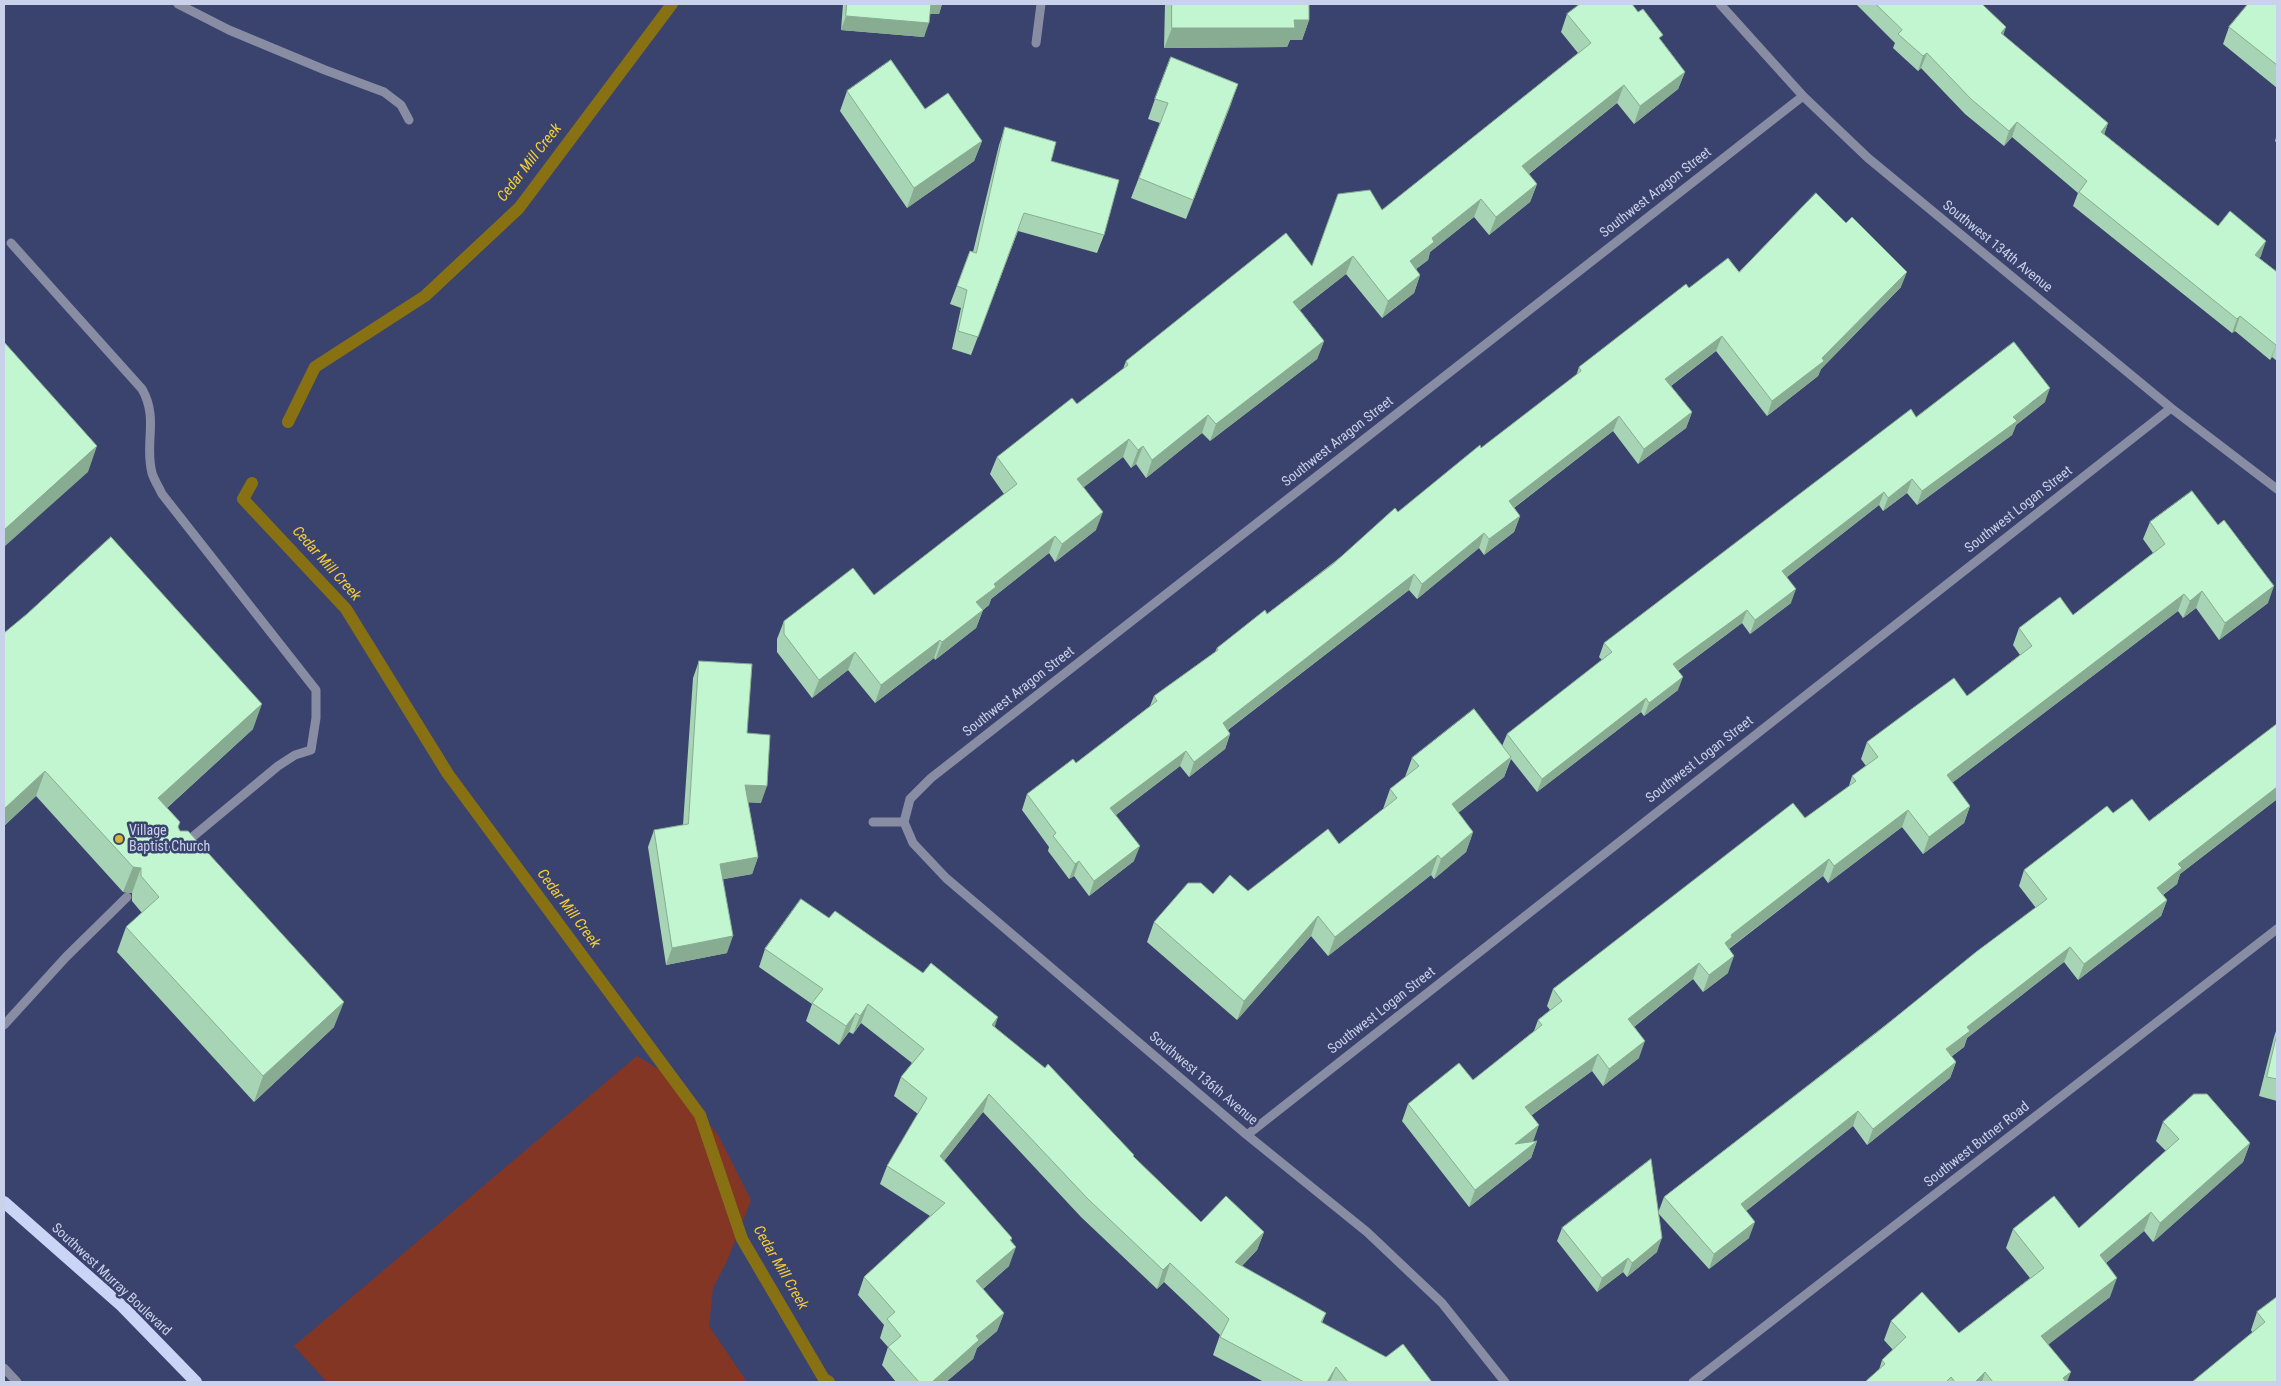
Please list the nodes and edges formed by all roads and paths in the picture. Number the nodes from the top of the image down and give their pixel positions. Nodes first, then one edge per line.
1 (178, 4) edge
2 (1041, 4) edge
3 (1720, 4) edge
4 (1036, 43) dead end
5 (1803, 96) junction
6 (409, 120) dead end
7 (11, 243) dead end
8 (2171, 408) junction
9 (2277, 489) edge
10 (873, 822) dead end
11 (904, 822) junction
12 (175, 852) edge
13 (128, 897) edge
14 (2277, 928) edge
15 (4, 1024) edge
16 (1247, 1135) junction
17 (4, 1202) edge
18 (4, 1368) edge
19 (17, 1382) edge
20 (196, 1382) edge
21 (1505, 1382) edge
22 (1692, 1382) edge

1 - 6 street
2 - 4 street
3 - 5 street, Southwest 134th Avenue
5 - 8 street, Southwest 134th Avenue
5 - 11 street, Southwest Aragon Street
7 - 12 street
8 - 9 street, Southwest 134th Avenue
8 - 16 street, Southwest Logan Street
10 - 11 street
11 - 16 street, Southwest 136th Avenue
13 - 15 street
14 - 22 street, Southwest Butner Road
16 - 21 street, Southwest 136th Avenue
17 - 20 main road, Southwest Murray Boulevard
18 - 19 street

